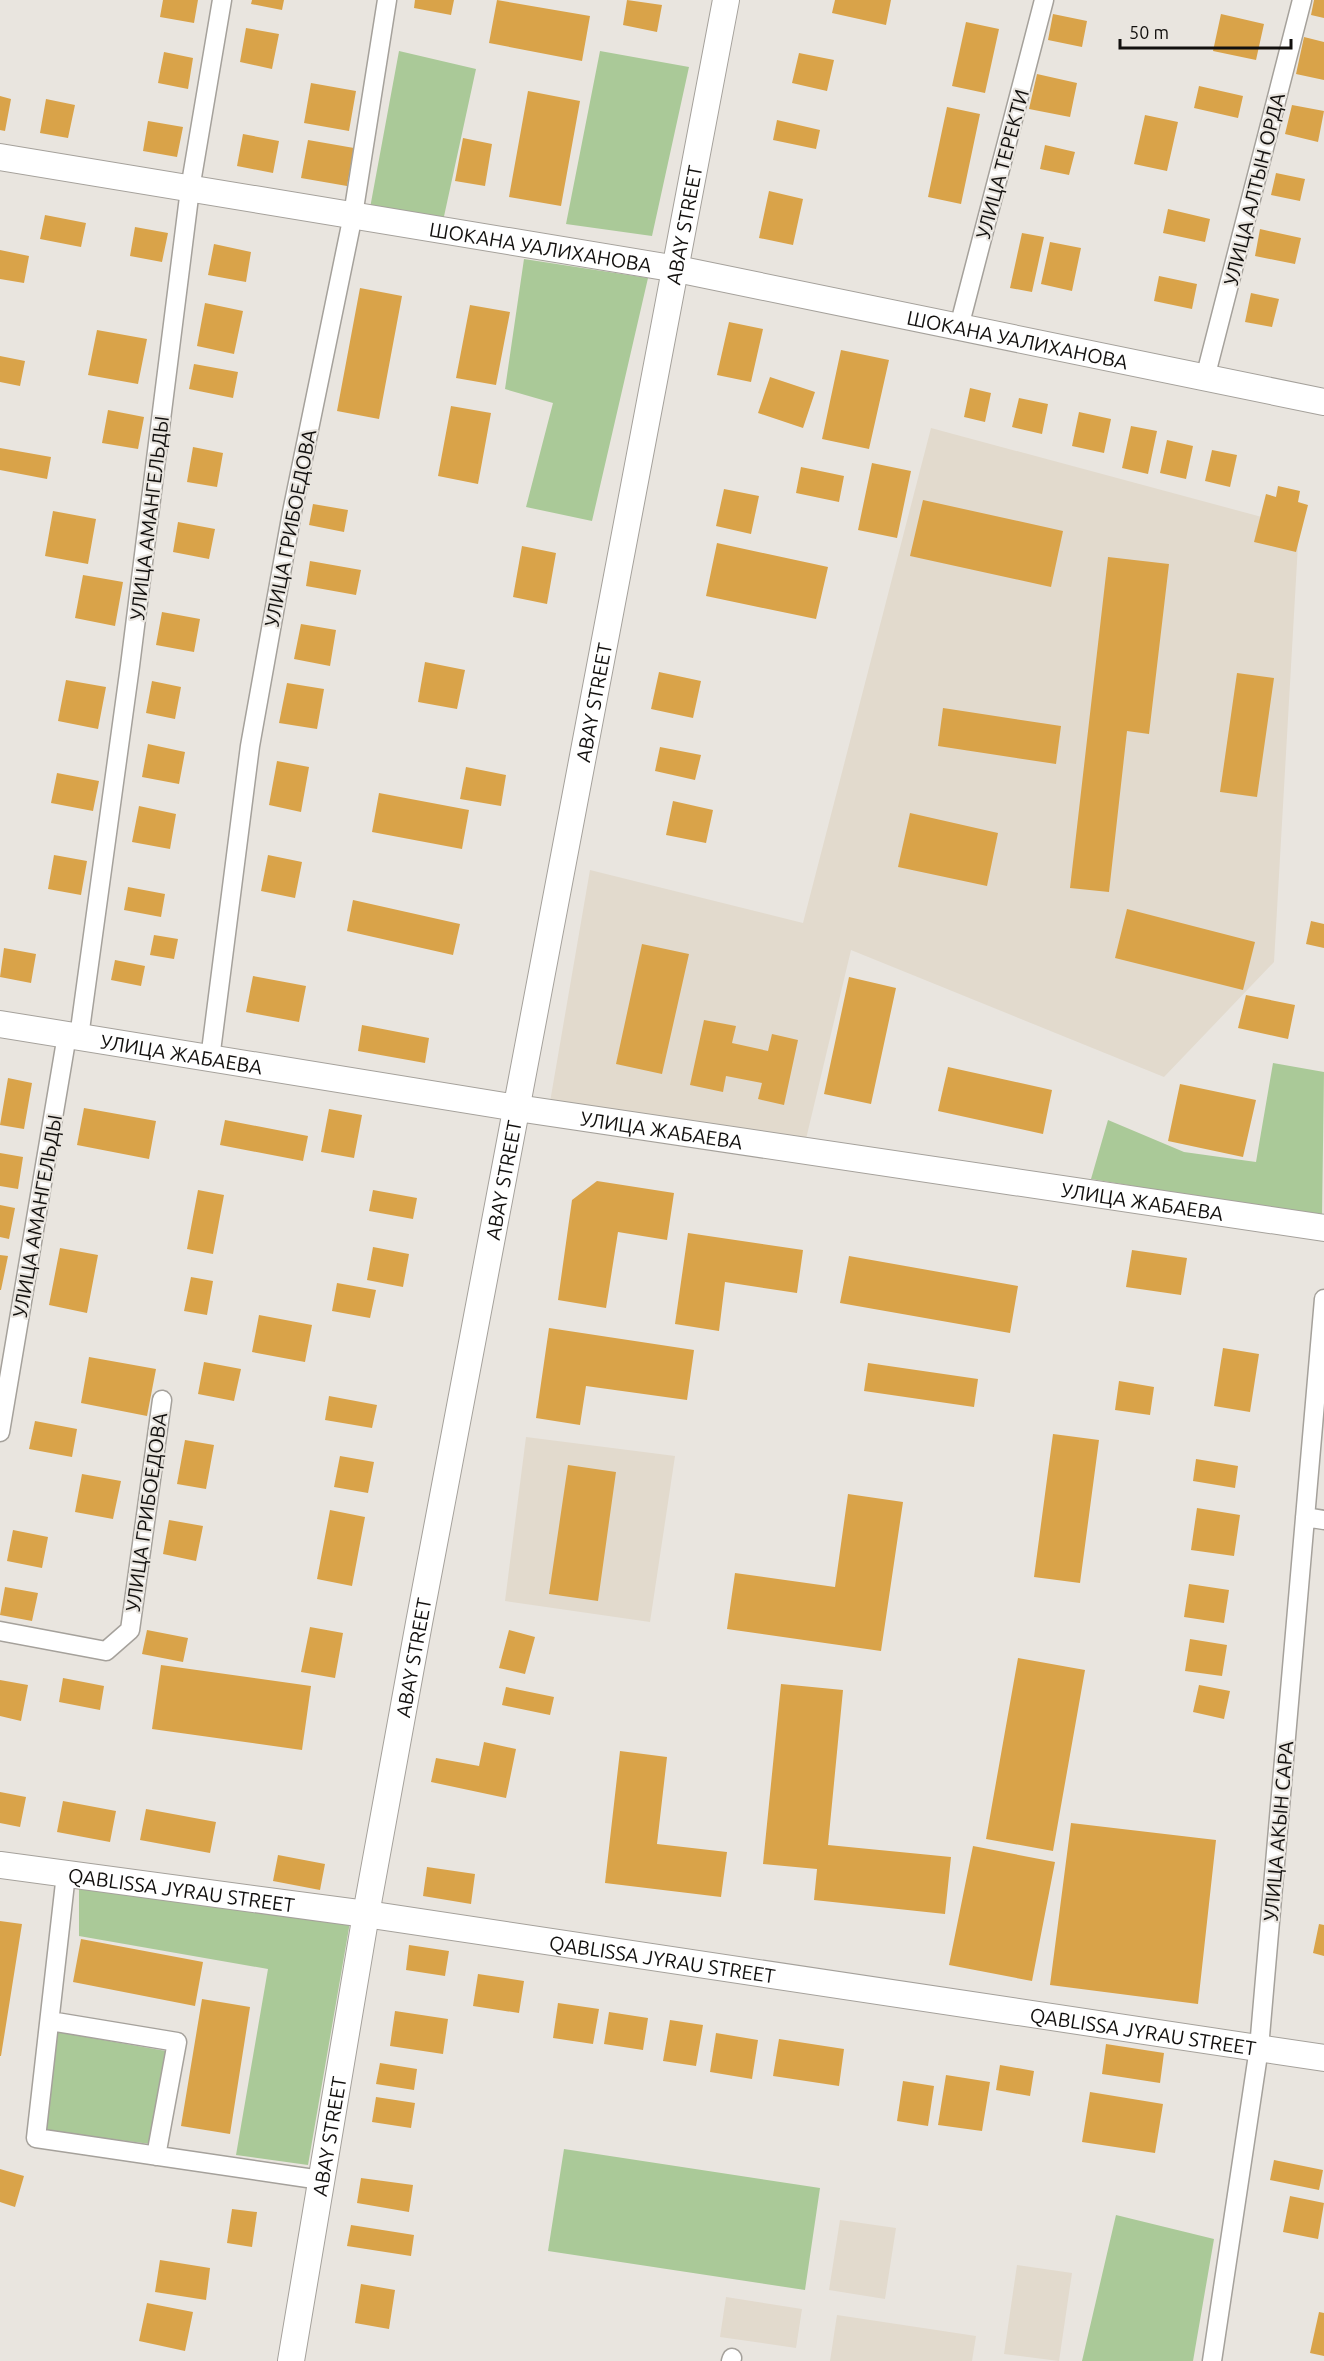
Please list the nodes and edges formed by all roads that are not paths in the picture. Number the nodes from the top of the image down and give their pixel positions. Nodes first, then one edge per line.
1 (222, 0) edge
2 (387, 0) edge
3 (726, 0) edge
4 (1044, 0) edge
5 (1302, 0) edge
6 (0, 161) edge
7 (190, 189) junction
8 (353, 216) junction
9 (677, 269) junction
10 (959, 327) junction
11 (1205, 378) junction
12 (1324, 402) edge
13 (0, 1024) edge
14 (73, 1036) junction
15 (210, 1059) junction
16 (517, 1108) junction
17 (1324, 1228) edge
18 (1324, 1299) edge
19 (162, 1400) dead end
20 (0, 1432) edge
21 (1305, 1517) junction
22 (1324, 1520) edge
23 (0, 1631) edge
24 (0, 1865) edge
25 (66, 1874) junction
26 (366, 1914) junction
27 (50, 2021) junction
28 (1259, 2048) junction
29 (1324, 2058) edge
30 (156, 2156) junction
31 (321, 2180) junction
32 (291, 2361) edge
33 (1212, 2361) edge

1 - 7 street, УЛИЦА АМАНГЕЛЬДЫ
2 - 8 street, УЛИЦА ГРИБОЕДОВА
3 - 9 street, ABAY STREET
4 - 10 street, УЛИЦА ТЕРЕКТИ
5 - 11 street, УЛИЦА АЛТЫН ОРДА
6 - 7 street, ШОКАНА УАЛИХАНОВА
7 - 8 street, ШОКАНА УАЛИХАНОВА
7 - 14 street, УЛИЦА АМАНГЕЛЬДЫ
8 - 9 street, ШОКАНА УАЛИХАНОВА
8 - 15 street, УЛИЦА ГРИБОЕДОВА
9 - 10 street, ШОКАНА УАЛИХАНОВА
9 - 16 street, ABAY STREET
10 - 11 street, ШОКАНА УАЛИХАНОВА
11 - 12 street, ШОКАНА УАЛИХАНОВА
13 - 14 street, УЛИЦА ЖАБАЕВА
14 - 15 street, УЛИЦА ЖАБАЕВА
14 - 20 street, УЛИЦА АМАНГЕЛЬДЫ
15 - 16 street, УЛИЦА ЖАБАЕВА
16 - 17 street, УЛИЦА ЖАБАЕВА
16 - 26 street, ABAY STREET
18 - 21 street, УЛИЦА АКЫН САРА
19 - 23 street, УЛИЦА ГРИБОЕДОВА
21 - 22 street
21 - 28 street, УЛИЦА АКЫН САРА
24 - 25 street, QABLISSA JYRAU STREET
25 - 26 street, QABLISSA JYRAU STREET
25 - 27 street
26 - 28 street, QABLISSA JYRAU STREET
26 - 31 street, ABAY STREET
27 - 30 street
27 - 30 street
28 - 29 street, QABLISSA JYRAU STREET
28 - 33 street, УЛИЦА АКЫН САРА
30 - 31 street
31 - 32 street, ABAY STREET

